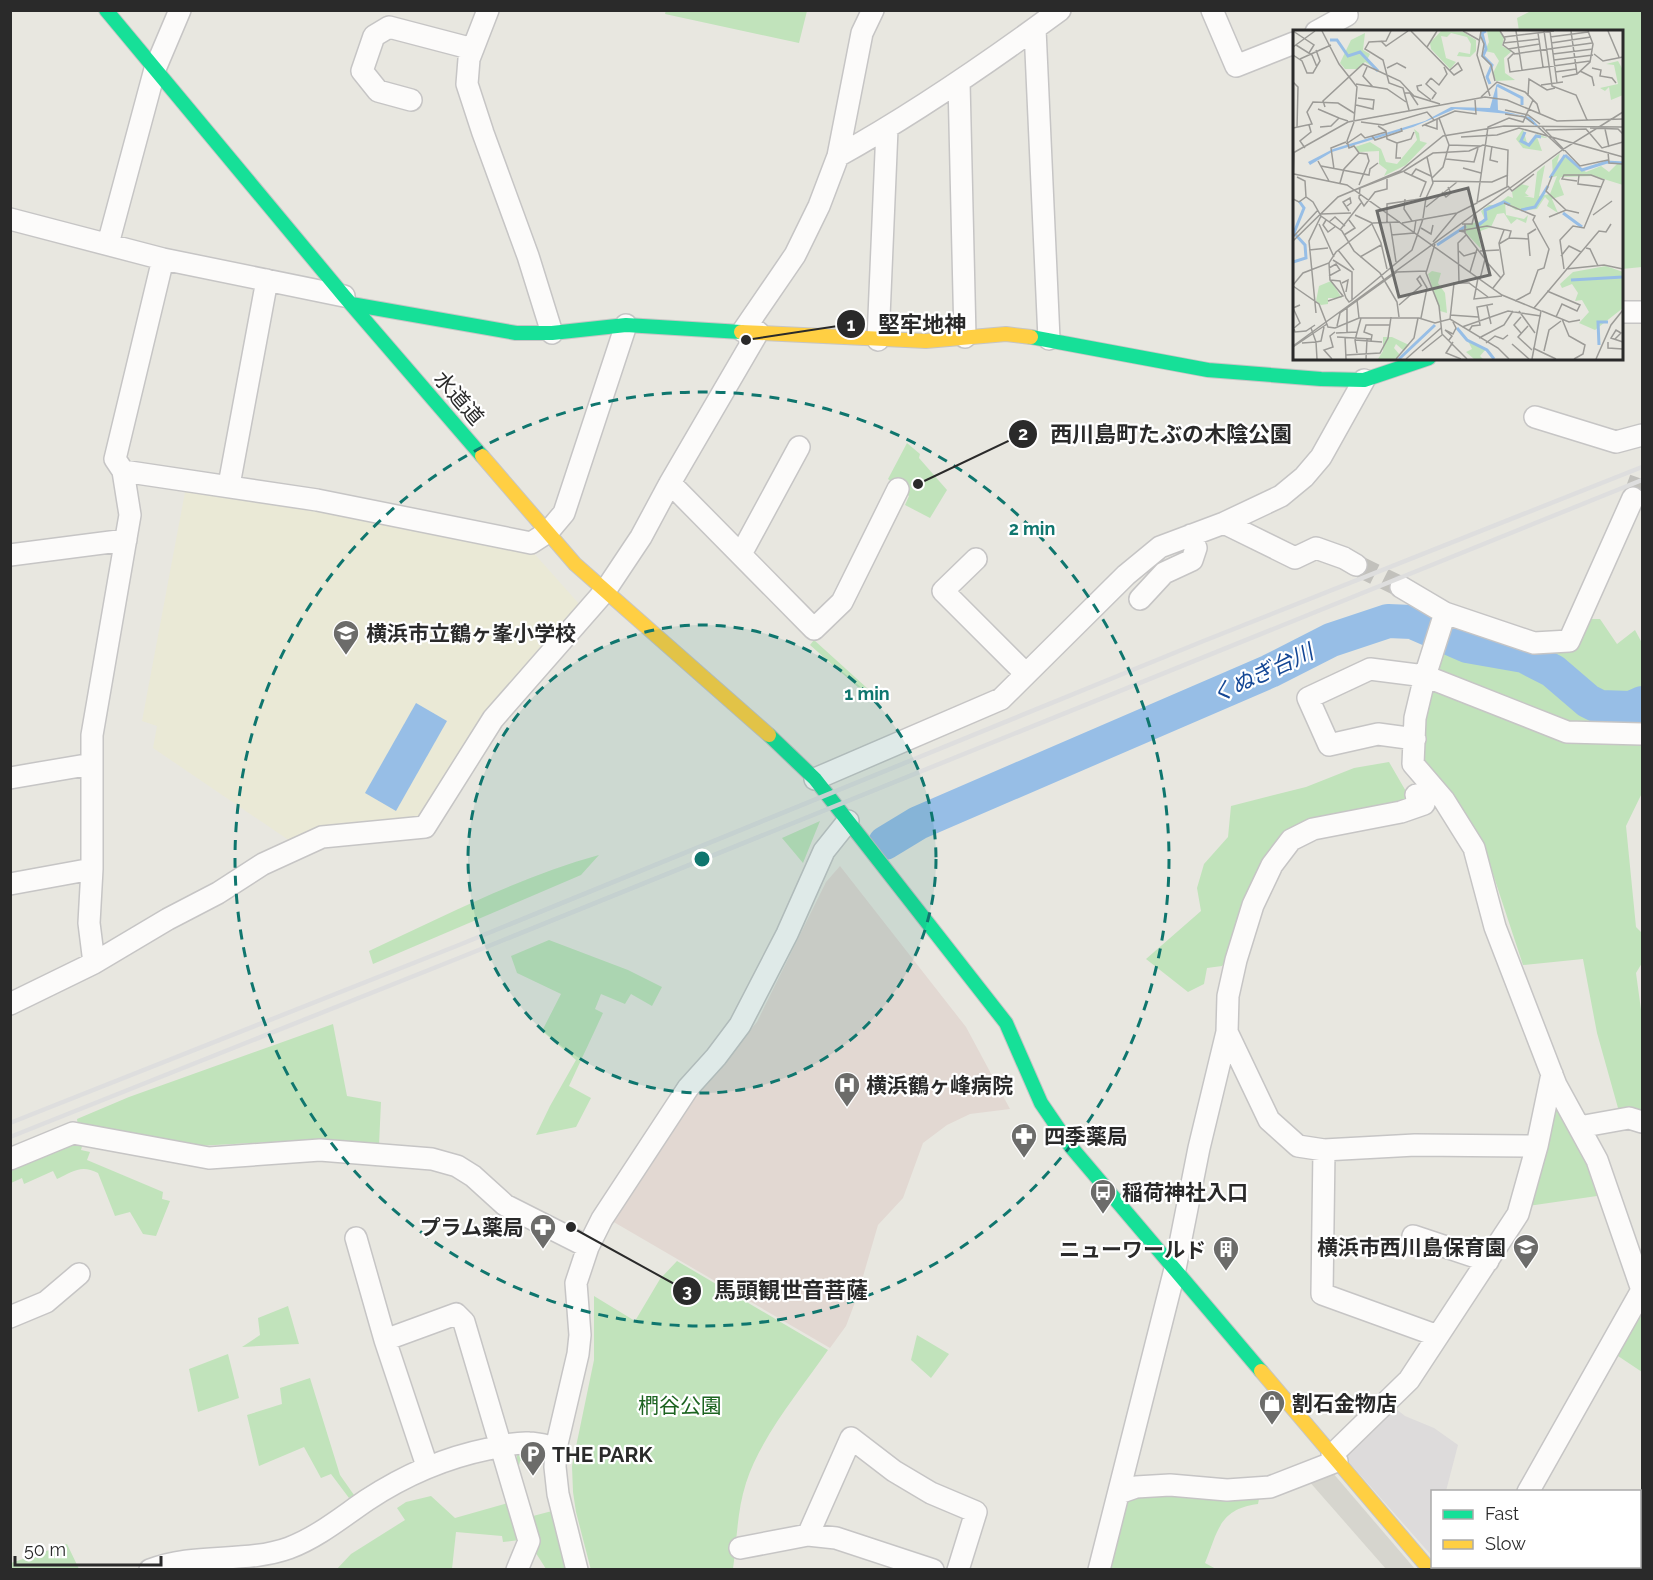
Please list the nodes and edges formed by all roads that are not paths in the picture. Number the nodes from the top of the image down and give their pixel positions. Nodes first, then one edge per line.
1 (106, 10) edge
2 (180, 10) edge
3 (488, 10) edge
4 (873, 10) edge
5 (1060, 10) edge
6 (1212, 10) edge
7 (1346, 10) edge
8 (1035, 29) junction
9 (1320, 30) edge
10 (1293, 43) edge
11 (472, 50) junction
12 (156, 69) junction
13 (959, 82) junction
14 (411, 100) dead end
15 (887, 129) junction
16 (838, 156) junction
17 (10, 219) edge
18 (108, 244) junction
19 (163, 259) junction
20 (267, 280) junction
21 (348, 300) junction
22 (1623, 312) edge
23 (1642, 312) edge
24 (626, 325) junction
25 (750, 332) junction
26 (552, 333) junction
27 (965, 337) junction
28 (1049, 339) junction
29 (879, 340) junction
30 (1423, 360) edge
31 (1364, 380) junction
32 (1535, 417) dead end
33 (1642, 435) edge
34 (799, 447) dead end
35 (123, 471) junction
36 (670, 483) junction
37 (229, 486) junction
38 (898, 489) dead end
39 (1633, 498) tunnel mouth
40 (1224, 523) junction
41 (548, 532) junction
42 (1191, 535) junction
43 (126, 540) junction
44 (741, 554) junction
45 (10, 555) edge
46 (976, 559) dead end
47 (1356, 565) tunnel mouth
48 (1401, 587) tunnel mouth
49 (605, 591) junction
50 (1140, 599) dead end
51 (1440, 627) junction
52 (1026, 674) junction
53 (1425, 676) junction
54 (1642, 734) edge
55 (1415, 739) junction
56 (92, 764) junction
57 (10, 778) edge
58 (816, 779) junction
59 (1416, 795) dead end
60 (848, 821) junction
61 (92, 869) junction
62 (10, 884) edge
63 (94, 963) junction
64 (10, 1004) edge
65 (1227, 1032) junction
66 (1552, 1074) junction
67 (1642, 1122) edge
68 (1579, 1128) junction
69 (1537, 1146) junction
70 (1324, 1150) junction
71 (10, 1159) edge
72 (1413, 1236) dead end
73 (356, 1238) dead end
74 (588, 1247) junction
75 (1488, 1261) junction
76 (1175, 1269) junction
77 (79, 1275) dead end
78 (1642, 1291) edge
79 (10, 1317) edge
80 (1438, 1336) junction
81 (385, 1340) junction
82 (502, 1446) junction
83 (556, 1448) junction
84 (1335, 1458) junction
85 (427, 1466) junction
86 (1529, 1490) edge
87 (1119, 1493) junction
88 (808, 1535) junction
89 (740, 1548) dead end
90 (150, 1569) edge
91 (517, 1569) edge
92 (577, 1569) edge
93 (933, 1569) edge
94 (958, 1569) edge
95 (1099, 1569) edge
96 (1430, 1569) edge

1 - 12 street, 水道道
2 - 12 street
3 - 11 street
4 - 16 street
5 - 8 street
6 - 10 street
7 - 9 street
8 - 13 street
8 - 28 street
11 - 14 street
11 - 26 street
12 - 18 street
12 - 21 street, 水道道
13 - 15 street
13 - 27 street
15 - 16 street
15 - 29 street
16 - 25 street
17 - 18 street
18 - 19 street
19 - 20 street
19 - 35 street
20 - 21 street
20 - 37 street
21 - 26 street
21 - 41 street, 水道道
22 - 23 street
24 - 25 street
24 - 26 street
24 - 41 street
25 - 29 street
25 - 36 street
27 - 28 street
27 - 29 street
28 - 31 street
30 - 31 street
31 - 40 street
32 - 33 street
34 - 44 street
35 - 37 street
35 - 43 street
36 - 44 street
36 - 49 street
37 - 41 street
38 - 44 street
39 - 51 street
40 - 42 street
40 - 47 street
41 - 49 street, 水道道
42 - 50 street
42 - 52 street
43 - 45 street
43 - 56 street
46 - 52 street
48 - 51 street
49 - 58 street, 水道道
49 - 63 street
51 - 53 street
52 - 58 street
53 - 54 street
53 - 55 street
53 - 55 street
55 - 66 street
56 - 57 street
56 - 61 street
58 - 60 street, 水道道
59 - 65 street
60 - 74 street
60 - 76 street, 水道道
61 - 62 street
61 - 63 street
63 - 64 street
65 - 70 street
65 - 76 street
66 - 68 street
66 - 69 street
67 - 68 street
68 - 78 street
69 - 70 street
69 - 75 street
70 - 80 street
71 - 74 street
72 - 75 street
73 - 81 street
74 - 83 street
75 - 80 street
76 - 84 street, 水道道
76 - 87 street
77 - 79 street
78 - 86 street
80 - 84 street
81 - 82 street
81 - 85 street
82 - 83 street
82 - 85 street
82 - 91 street
83 - 92 street
84 - 87 street
84 - 96 street, 水道道
85 - 90 street
87 - 95 street
88 - 89 street
88 - 93 street
88 - 94 street

